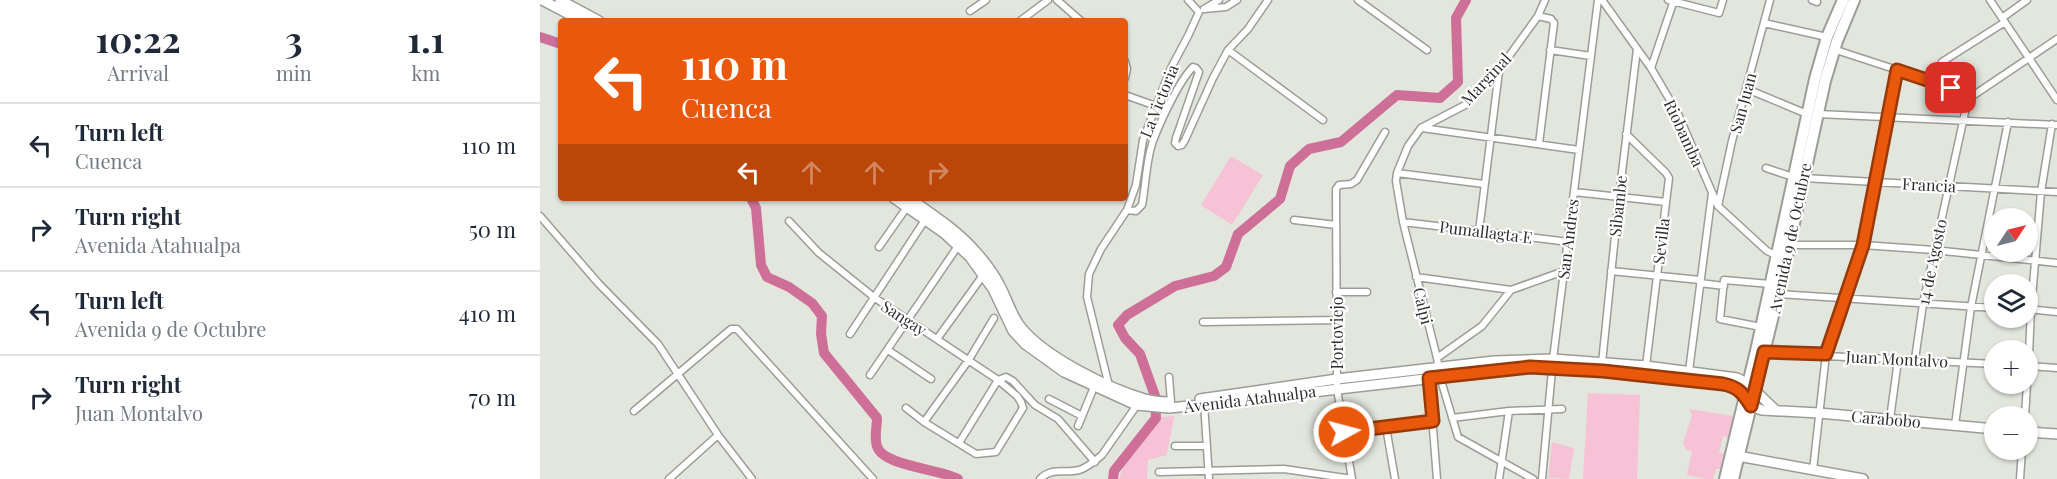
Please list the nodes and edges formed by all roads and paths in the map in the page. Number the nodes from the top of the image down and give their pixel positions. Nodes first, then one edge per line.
1 (542, 0) edge
2 (560, 0) edge
3 (986, 0) edge
4 (1048, 0) edge
5 (1057, 0) edge
6 (1188, 0) edge
7 (1219, 0) edge
8 (1237, 0) edge
9 (1268, 0) edge
10 (1358, 0) edge
11 (1545, 0) edge
12 (1600, 0) edge
13 (1723, 0) edge
14 (1770, 0) edge
15 (1844, 0) edge
16 (1854, 0) edge
17 (1990, 0) edge
18 (2027, 0) edge
19 (1672, 1) edge
20 (970, 11) dead end
21 (1201, 11) junction
22 (1538, 16) junction
23 (576, 18) edge
24 (593, 18) edge
25 (1024, 18) edge
26 (1078, 18) edge
27 (2003, 20) junction
28 (1764, 23) junction
29 (2057, 39) edge
30 (1828, 44) junction
31 (1228, 50) junction
32 (1426, 50) dead end
33 (1550, 50) junction
34 (1637, 50) junction
35 (1591, 56) junction
36 (2030, 59) junction
37 (1942, 62) dead end
38 (1651, 68) junction
39 (1499, 70) junction
40 (1897, 70) junction
41 (1747, 89) junction
42 (1969, 94) junction
43 (1128, 96) edge
44 (2057, 100) edge
45 (1156, 106) junction
46 (1813, 114) junction
47 (1887, 118) junction
48 (1323, 120) dead end
49 (1962, 121) junction
50 (2008, 122) junction
51 (2055, 124) edge
52 (1421, 128) junction
53 (1385, 132) dead end
54 (1626, 134) junction
55 (1490, 138) junction
56 (1539, 144) junction
57 (1579, 150) junction
58 (1766, 168) dead end
59 (1397, 173) junction
60 (1798, 178) junction
61 (1874, 182) junction
62 (1484, 184) junction
63 (1948, 186) junction
64 (1995, 189) junction
65 (1574, 192) junction
66 (2041, 192) junction
67 (2057, 192) edge
68 (1712, 193) junction
69 (1619, 197) junction
70 (908, 202) edge
71 (1666, 202) junction
72 (1718, 206) junction
73 (1127, 210) junction
74 (540, 216) edge
75 (927, 217) junction
76 (1294, 220) dead end
77 (789, 221) dead end
78 (1403, 222) junction
79 (1336, 225) junction
80 (2038, 226) edge
81 (1479, 231) junction
82 (1569, 242) junction
83 (1788, 245) junction
84 (1863, 245) junction
85 (958, 246) junction
86 (879, 247) dead end
87 (1934, 250) junction
88 (1776, 255) junction
89 (1982, 255) junction
90 (2038, 261) edge
91 (2057, 263) edge
92 (1564, 271) junction
93 (1611, 271) junction
94 (984, 274) junction
95 (1657, 275) junction
96 (1416, 277) junction
97 (1700, 281) junction
98 (1724, 283) junction
99 (1770, 284) junction
100 (1511, 290) junction
101 (1336, 292) junction
102 (1367, 292) dead end
103 (1778, 294) junction
104 (875, 298) junction
105 (1845, 298) junction
106 (1923, 304) junction
107 (1971, 306) junction
108 (1984, 307) edge
109 (2038, 310) edge
110 (2057, 312) edge
111 (994, 318) dead end
112 (1336, 320) junction
113 (908, 321) junction
114 (1203, 322) dead end
115 (1761, 327) junction
116 (850, 334) dead end
117 (937, 339) junction
118 (888, 350) junction
119 (1764, 352) junction
120 (1826, 354) junction
121 (1915, 359) junction
122 (1898, 360) junction
123 (968, 361) junction
124 (1602, 363) junction
125 (1964, 363) junction
126 (1553, 364) junction
127 (1984, 364) edge
128 (1646, 366) junction
129 (2038, 367) edge
130 (1438, 368) junction
131 (2057, 368) edge
132 (1689, 371) junction
133 (679, 374) junction
134 (870, 375) dead end
135 (1168, 376) dead end
136 (1429, 378) junction
137 (931, 379) dead end
138 (998, 380) junction
139 (1337, 384) junction
140 (1108, 385) junction
141 (1094, 387) junction
142 (1748, 389) junction
143 (1111, 395) junction
144 (1049, 399) dead end
145 (1204, 402) junction
146 (1143, 403) junction
147 (1170, 404) junction
148 (1751, 406) junction
149 (906, 408) dead end
150 (1562, 409) dead end
151 (1548, 410) junction
152 (634, 411) dead end
153 (1509, 411) junction
154 (1778, 411) junction
155 (1820, 413) junction
156 (1082, 416) junction
157 (1452, 418) junction
158 (1890, 419) junction
159 (1433, 421) junction
160 (924, 422) junction
161 (1955, 425) junction
162 (1078, 426) dead end
163 (1386, 427) junction
164 (1984, 428) edge
165 (1344, 432) junction
166 (2038, 433) edge
167 (2057, 434) edge
168 (718, 435) junction
169 (959, 443) junction
170 (1175, 446) dead end
171 (1207, 446) junction
172 (1738, 456) junction
173 (2021, 460) edge
174 (1095, 462) junction
175 (1501, 462) junction
176 (1813, 470) junction
177 (1209, 471) junction
178 (1159, 472) dead end
179 (669, 479) edge
180 (752, 479) edge
181 (873, 479) edge
182 (1040, 479) edge
183 (1209, 479) edge
184 (1352, 479) edge
185 (1395, 479) edge
186 (1437, 479) edge
187 (1499, 479) edge
188 (1533, 479) edge
189 (1542, 479) edge
190 (1725, 479) edge
191 (1733, 479) edge
192 (1863, 479) edge
193 (2020, 479) edge

1 - 23 main road
2 - 24 main road
3 - 20 street
4 - 25 street
5 - 26 street
6 - 21 street
7 - 21 street
8 - 21 street
9 - 31 street
10 - 32 street
11 - 22 street, Marginal
12 - 34 street, Riobamba
12 - 35 street, San Andres
13 - 19 street
14 - 28 street, San Juan
15 - 30 main road, Avenida 9 de Octubre
16 - 30 main road, Avenida 9 de Octubre
17 - 27 street
18 - 27 street
19 - 38 street
21 - 45 street, La Victoria
22 - 33 street
22 - 39 street, Marginal
27 - 36 street
27 - 37 street
28 - 30 street
28 - 41 street, San Juan
29 - 36 street
30 - 40 street
30 - 46 main road, Avenida 9 de Octubre
31 - 48 street
31 - 73 street
33 - 35 street
33 - 56 street
34 - 38 street, Riobamba
34 - 54 street, Sibambe
35 - 57 street, San Andres
36 - 42 street
36 - 44 street
38 - 68 street, Riobamba
39 - 52 street, Marginal
39 - 55 street
40 - 42 street
40 - 47 street
41 - 46 street
41 - 72 street, San Juan
42 - 49 street, 14 de Agosto
43 - 45 street
45 - 73 street, La Victoria
46 - 47 street
46 - 60 main road, Avenida 9 de Octubre
47 - 49 street
47 - 61 street
49 - 50 street
49 - 63 street, 14 de Agosto
50 - 51 street
50 - 64 street
51 - 66 street
52 - 55 street
52 - 59 street
53 - 79 street, Portoviejo
54 - 69 street, Sibambe
54 - 71 street, Sevilla
55 - 56 street
55 - 62 street
56 - 57 street
57 - 65 street, San Andres
58 - 60 street, Francia
59 - 62 street
59 - 78 street, Calpi
60 - 61 street, Francia
60 - 83 main road, Avenida 9 de Octubre
60 - 88 main road, Avenida 9 de Octubre
61 - 63 street, Francia
61 - 84 street
62 - 81 street
63 - 64 street, Francia
63 - 87 street, 14 de Agosto
64 - 66 street, Francia
64 - 89 street
65 - 69 street
65 - 82 street, San Andres
66 - 67 street, Francia
66 - 80 street
68 - 72 street, Riobamba
68 - 97 street
69 - 71 street
69 - 93 street, Sibambe
70 - 75 main road, Avenida Atahualpa
70 - 86 street
71 - 95 street, Sevilla
72 - 88 street, Riobamba
73 - 140 street, La Victoria
74 - 133 street
75 - 85 main road, Avenida Atahualpa
75 - 104 street
75 - 140 main road, Avenida Atahualpa
76 - 79 street
77 - 104 street, Sangay
78 - 81 street, Pumallagta E
78 - 96 street, Calpi
79 - 101 street, Portoviejo
81 - 82 street, Pumallagta E
82 - 92 street, San Andres
83 - 84 street
83 - 103 main road, Avenida 9 de Octubre
84 - 87 street
84 - 105 street
85 - 94 main road, Avenida Atahualpa
85 - 113 street
87 - 89 street
87 - 106 street, 14 de Agosto
88 - 99 main road, Avenida 9 de Octubre
89 - 107 street
90 - 91 street
92 - 100 street
92 - 126 street, San Andres
93 - 95 street
93 - 124 street, Sibambe
94 - 117 street
94 - 141 main road, Avenida Atahualpa
95 - 97 street
95 - 128 street, Sevilla
96 - 100 street
96 - 130 street, Calpi
97 - 98 street
97 - 132 street
98 - 99 street
98 - 115 street
99 - 115 main road, Avenida 9 de Octubre
100 - 130 street
101 - 102 street
101 - 112 street, Portoviejo
103 - 105 street
103 - 119 main road, Avenida 9 de Octubre
104 - 113 street, Sangay
104 - 116 street
105 - 106 street
105 - 120 street
106 - 107 street
106 - 121 street, 14 de Agosto
107 - 108 street
107 - 125 street
109 - 110 street
111 - 123 street
112 - 114 street
112 - 139 street, Portoviejo
113 - 117 street, Sangay
113 - 118 street
115 - 142 main road, Avenida 9 de Octubre
117 - 123 street, Sangay
118 - 134 street
118 - 137 street
119 - 120 street, Juan Montalvo
119 - 142 main road, Avenida 9 de Octubre
120 - 122 street, Juan Montalvo
120 - 155 street
121 - 122 street, Juan Montalvo
121 - 125 street, Juan Montalvo
122 - 158 street
123 - 138 street, Sangay
123 - 160 street
124 - 126 main road, Avenida Atahualpa
124 - 128 main road, Avenida Atahualpa
125 - 127 street, Juan Montalvo
125 - 161 street
126 - 130 main road, Avenida Atahualpa
126 - 142 main road, Avenida Atahualpa
126 - 151 street, San Andres
128 - 132 main road, Avenida Atahualpa
129 - 131 street
130 - 136 main road, Avenida Atahualpa
130 - 139 main road, Avenida Atahualpa
130 - 157 street, Calpi
132 - 142 main road, Avenida Atahualpa
133 - 152 street
133 - 168 street
133 - 181 street
135 - 147 street
136 - 139 main road, Avenida Atahualpa
136 - 159 street
138 - 169 street
138 - 169 street, Sangay
138 - 174 street
139 - 145 main road, Avenida Atahualpa
139 - 165 street, Portoviejo
140 - 143 street, La Victoria
140 - 146 main road, Avenida Atahualpa
141 - 143 main road, Avenida Atahualpa
141 - 156 street
142 - 148 main road, Avenida 9 de Octubre
142 - 154 main road
142 - 190 main road, Avenida 9 de Octubre
143 - 146 main road, Avenida Atahualpa
144 - 156 street
145 - 147 main road, Avenida Atahualpa
145 - 171 street
146 - 147 main road, Avenida Atahualpa
146 - 174 street
148 - 154 main road, Carabobo
148 - 172 main road, Avenida 9 de Octubre
149 - 160 street
150 - 151 street
151 - 153 street
151 - 189 street, San Andres
153 - 157 street
153 - 175 street
154 - 155 main road, Carabobo
155 - 158 main road, Carabobo
155 - 176 street
156 - 162 street
157 - 175 street, Calpi
158 - 161 main road, Carabobo
159 - 163 street
159 - 186 street
160 - 169 street
161 - 164 main road, Carabobo
163 - 165 street
163 - 185 street
165 - 184 street, Portoviejo
166 - 167 main road
168 - 179 street
168 - 180 street
170 - 171 street
171 - 177 street
172 - 176 main road
172 - 191 main road, Avenida 9 de Octubre
173 - 193 street
174 - 182 street
175 - 187 street
175 - 188 street
176 - 192 main road
177 - 178 street
177 - 183 street
177 - 184 street

